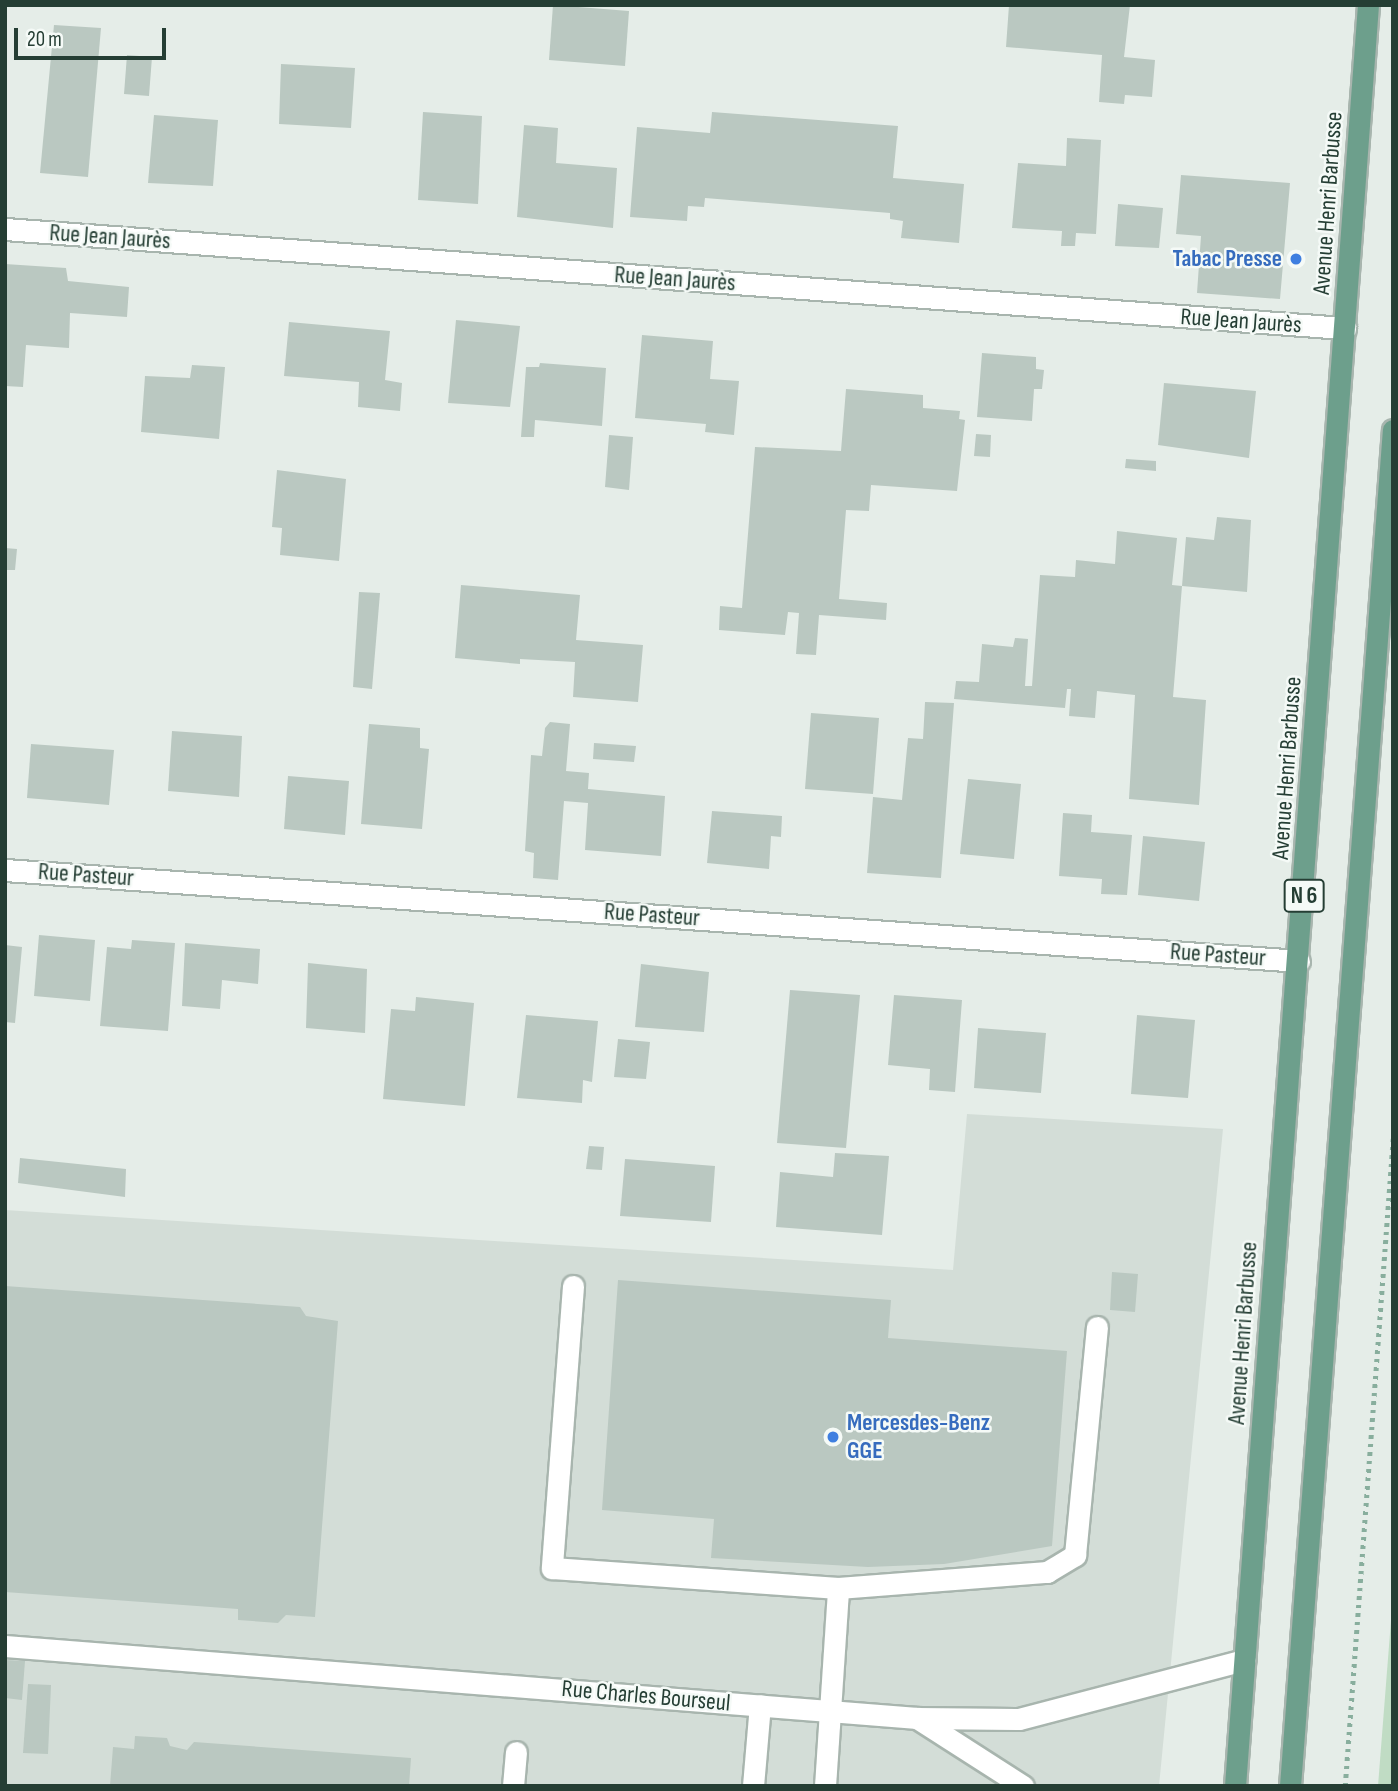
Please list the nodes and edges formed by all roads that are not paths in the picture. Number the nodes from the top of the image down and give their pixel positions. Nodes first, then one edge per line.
1 (1368, 5) edge
2 (5, 229) edge
3 (1345, 328) junction
4 (1393, 430) edge
5 (5, 870) edge
6 (1299, 961) junction
7 (573, 1286) dead end
8 (1097, 1327) dead end
9 (838, 1588) junction
10 (5, 1646) edge
11 (1244, 1660) junction
12 (760, 1705) junction
13 (831, 1710) junction
14 (916, 1718) junction
15 (516, 1752) dead end
16 (513, 1786) edge
17 (753, 1786) edge
18 (825, 1786) edge
19 (1023, 1786) edge
20 (1235, 1786) edge
21 (1290, 1786) edge

1 - 3 main road, Avenue Henri Barbusse / N 6
2 - 3 street, Rue Jean Jaurès
3 - 6 main road, Avenue Henri Barbusse / N 6
4 - 21 main road, N 6
5 - 6 street, Rue Pasteur
6 - 11 main road, Avenue Henri Barbusse / N 6
7 - 9 street
8 - 9 street
9 - 13 street
10 - 12 street, Rue Charles Bourseul
11 - 14 street, Rue Charles Bourseul
11 - 20 main road, Avenue Henri Barbusse / N 6
12 - 13 street, Rue Charles Bourseul
12 - 17 street
13 - 14 street, Rue Charles Bourseul
13 - 18 street
14 - 19 street, Rue Charles Bourseul
15 - 16 street

